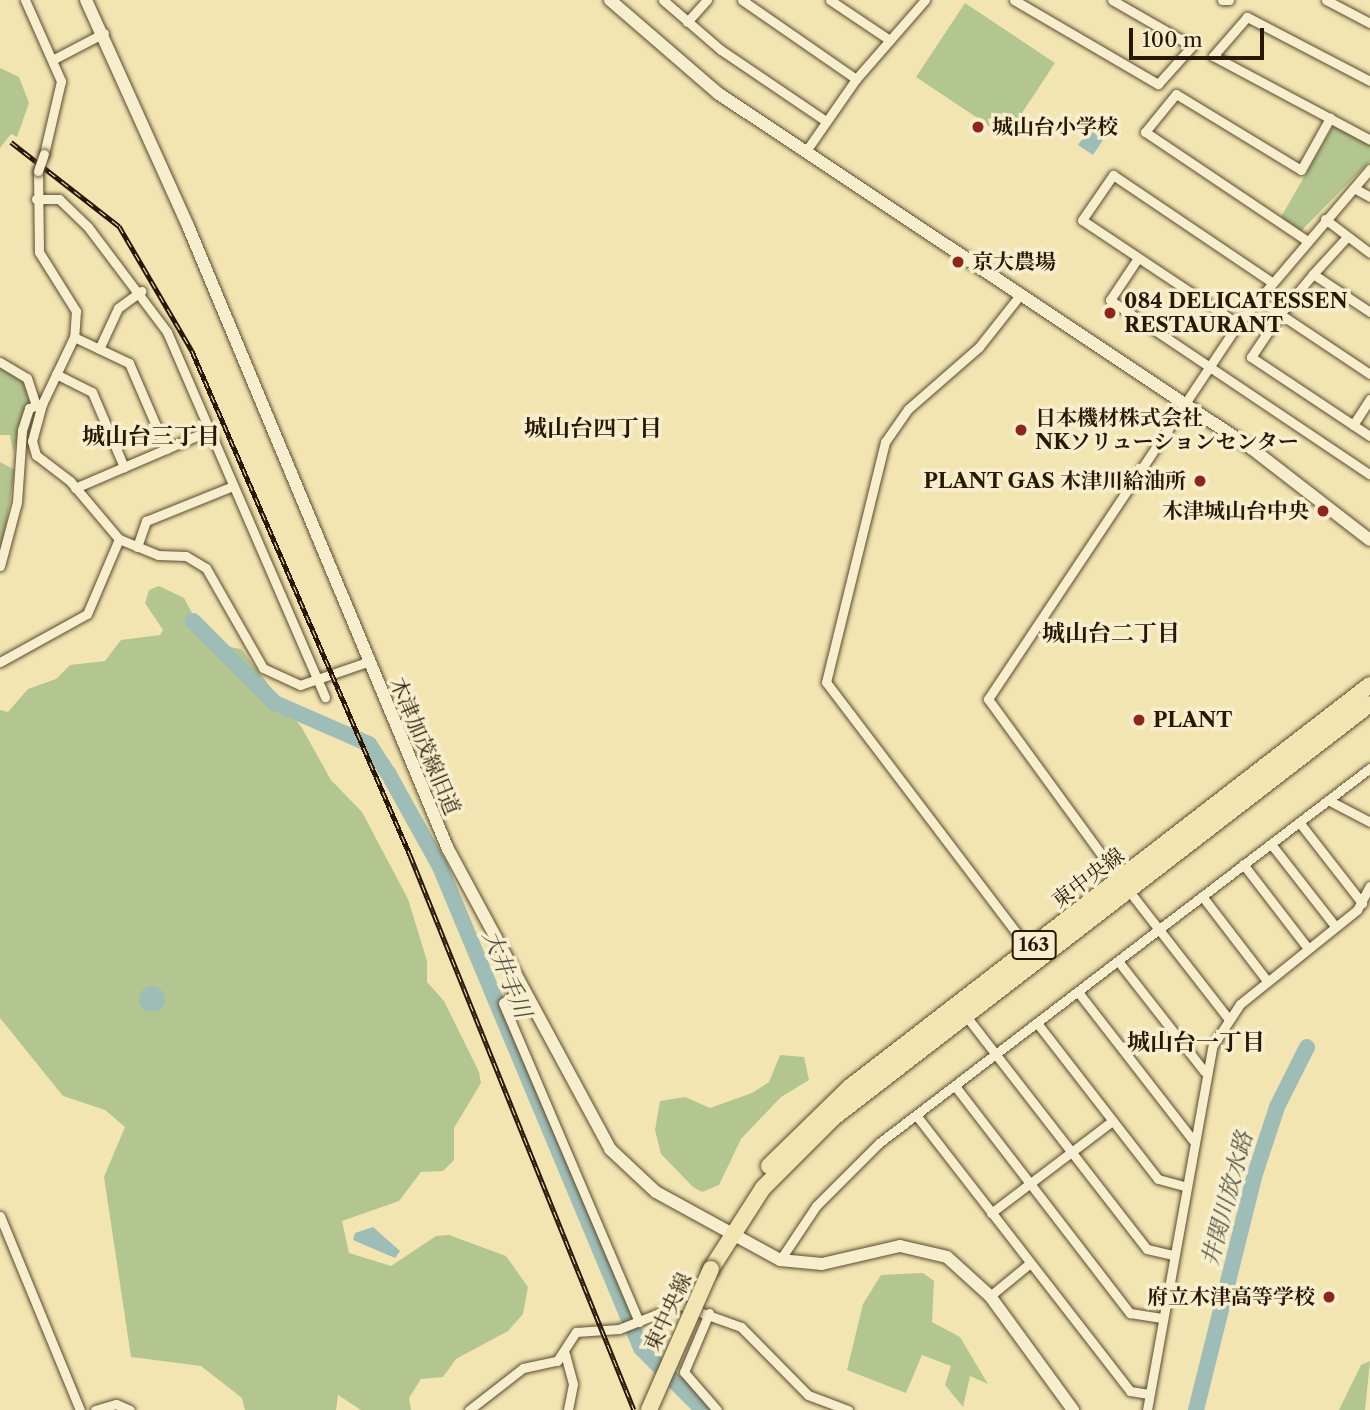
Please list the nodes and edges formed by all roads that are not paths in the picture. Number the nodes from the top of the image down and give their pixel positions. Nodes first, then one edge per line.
1 (25, 0) edge
2 (86, 0) edge
3 (610, 0) edge
4 (663, 0) edge
5 (707, 0) edge
6 (742, 0) edge
7 (830, 0) edge
8 (1014, 0) edge
9 (1112, 0) edge
10 (1222, 0) edge
11 (1229, 0) edge
12 (1326, 0) edge
13 (922, 1) edge
14 (687, 22) junction
15 (1370, 23) edge
16 (105, 33) junction
17 (888, 39) junction
18 (56, 58) junction
19 (856, 79) junction
20 (1370, 81) edge
21 (1330, 118) junction
22 (826, 121) junction
23 (1370, 140) edge
24 (806, 151) junction
25 (1370, 169) edge
26 (1354, 188) junction
27 (1370, 197) edge
28 (36, 200) junction
29 (1325, 219) junction
30 (1346, 238) junction
31 (1306, 240) junction
32 (1370, 253) edge
33 (1138, 258) junction
34 (1313, 274) junction
35 (1270, 281) junction
36 (141, 291) junction
37 (1020, 295) junction
38 (1257, 299) junction
39 (1370, 312) edge
40 (1280, 314) junction
41 (1238, 324) junction
42 (74, 337) junction
43 (99, 349) junction
44 (0, 362) edge
45 (1209, 367) junction
46 (56, 374) junction
47 (1370, 374) edge
48 (1370, 399) edge
49 (38, 403) junction
50 (1185, 404) junction
51 (1353, 425) junction
52 (210, 430) junction
53 (1370, 436) edge
54 (166, 449) junction
55 (124, 467) junction
56 (1370, 475) edge
57 (233, 486) junction
58 (75, 488) junction
59 (119, 540) junction
60 (1370, 540) edge
61 (137, 547) junction
62 (0, 566) edge
63 (0, 662) edge
64 (367, 662) junction
65 (318, 682) junction
66 (1370, 685) edge
67 (325, 697) dead end
68 (1370, 704) edge
69 (1370, 768) edge
70 (1328, 800) junction
71 (1299, 822) junction
72 (1370, 822) edge
73 (1271, 844) junction
74 (1243, 864) junction
75 (1125, 885) junction
76 (1370, 886) edge
77 (1202, 896) junction
78 (1362, 903) junction
79 (1335, 926) junction
80 (1159, 929) junction
81 (1307, 947) junction
82 (1029, 948) junction
83 (1118, 961) junction
84 (1265, 978) junction
85 (520, 990) junction
86 (1078, 992) junction
87 (966, 1016) junction
88 (1228, 1018) junction
89 (1037, 1023) junction
90 (995, 1056) junction
91 (1205, 1072) junction
92 (955, 1086) junction
93 (916, 1115) junction
94 (1112, 1121) junction
95 (1193, 1140) junction
96 (1072, 1152) junction
97 (1030, 1184) junction
98 (1185, 1186) junction
99 (991, 1213) junction
100 (0, 1216) edge
101 (730, 1234) junction
102 (1173, 1255) junction
103 (780, 1260) junction
104 (1030, 1263) junction
105 (990, 1296) junction
106 (709, 1313) junction
107 (1162, 1318) junction
108 (639, 1322) junction
109 (565, 1354) junction
110 (1149, 1394) junction
111 (80, 1410) edge
112 (95, 1410) edge
113 (130, 1410) edge
114 (469, 1410) edge
115 (568, 1410) edge
116 (649, 1410) edge
117 (717, 1410) edge
118 (848, 1410) edge
119 (1073, 1410) edge
120 (1147, 1410) edge

1 - 18 street, 木津加茂線旧道
2 - 16 street
3 - 24 street
4 - 14 street
5 - 14 street
6 - 19 street
7 - 17 street
8 - 9 street
10 - 11 street
12 - 15 street
13 - 17 street
14 - 22 street
16 - 18 street
16 - 64 street
17 - 19 street
18 - 28 street, 木津加茂線旧道, bridge
19 - 22 street
20 - 21 street
21 - 23 street
21 - 31 street
22 - 24 street
24 - 37 street
25 - 26 street
26 - 27 street
26 - 29 street
28 - 36 street
28 - 42 street, 木津加茂線旧道
29 - 30 street
29 - 31 street
30 - 32 street
30 - 34 street
31 - 35 street
33 - 35 street
33 - 41 street
33 - 45 street
34 - 39 street
34 - 40 street
35 - 38 street
36 - 43 street
36 - 52 street
37 - 50 street
37 - 82 street
38 - 40 street
38 - 41 street
40 - 47 street
40 - 51 street
41 - 45 street
42 - 43 street
42 - 46 street, 木津加茂線旧道
43 - 54 street
44 - 49 street
45 - 50 street
45 - 56 street
46 - 49 street, 木津加茂線旧道
46 - 55 street
48 - 51 street
49 - 58 street, 木津加茂線旧道
49 - 62 street
50 - 60 street
50 - 75 street
51 - 53 street
52 - 54 street
52 - 57 street
54 - 55 street
55 - 58 street
57 - 61 street
57 - 65 street
58 - 59 street, 木津加茂線旧道
59 - 61 street, 木津加茂線旧道
59 - 63 street
61 - 65 street, 木津加茂線旧道
64 - 65 street, 木津加茂線旧道
64 - 85 street, 木津加茂線旧道
65 - 67 street
66 - 75 highway, 東中央線 / 163
68 - 75 highway, 東中央線 / 163
69 - 70 street
70 - 71 street
70 - 72 street
71 - 73 street
71 - 78 street
73 - 74 street
73 - 79 street
74 - 77 street
74 - 81 street
75 - 80 street
75 - 82 highway, 東中央線 / 163
75 - 87 highway, 東中央線 / 163
76 - 78 street
77 - 80 street
77 - 84 street
78 - 79 street
79 - 81 street
80 - 83 street
80 - 88 street
81 - 84 street
82 - 101 highway, 東中央線 / 163
83 - 86 street
83 - 91 street
84 - 88 street
85 - 101 street, 木津加茂線旧道
85 - 108 street
86 - 89 street
86 - 95 street
87 - 90 street
87 - 101 highway, 東中央線 / 163
88 - 91 street
89 - 90 street
89 - 94 street
90 - 92 street
90 - 96 street
91 - 95 street
92 - 93 street
92 - 97 street
93 - 99 street
93 - 103 street
94 - 96 street
94 - 98 street
95 - 98 street
96 - 97 street
96 - 102 street
97 - 99 street
97 - 107 street
98 - 102 street
99 - 104 street
100 - 111 street
101 - 103 street, 木津加茂線旧道
101 - 116 highway, 東中央線 / 163, bridge
102 - 107 street
103 - 105 street
104 - 105 street
104 - 110 street
105 - 119 street
106 - 108 street
106 - 117 street
106 - 118 street
107 - 110 street
108 - 109 street
109 - 114 street
109 - 115 street
110 - 120 street
112 - 113 street

